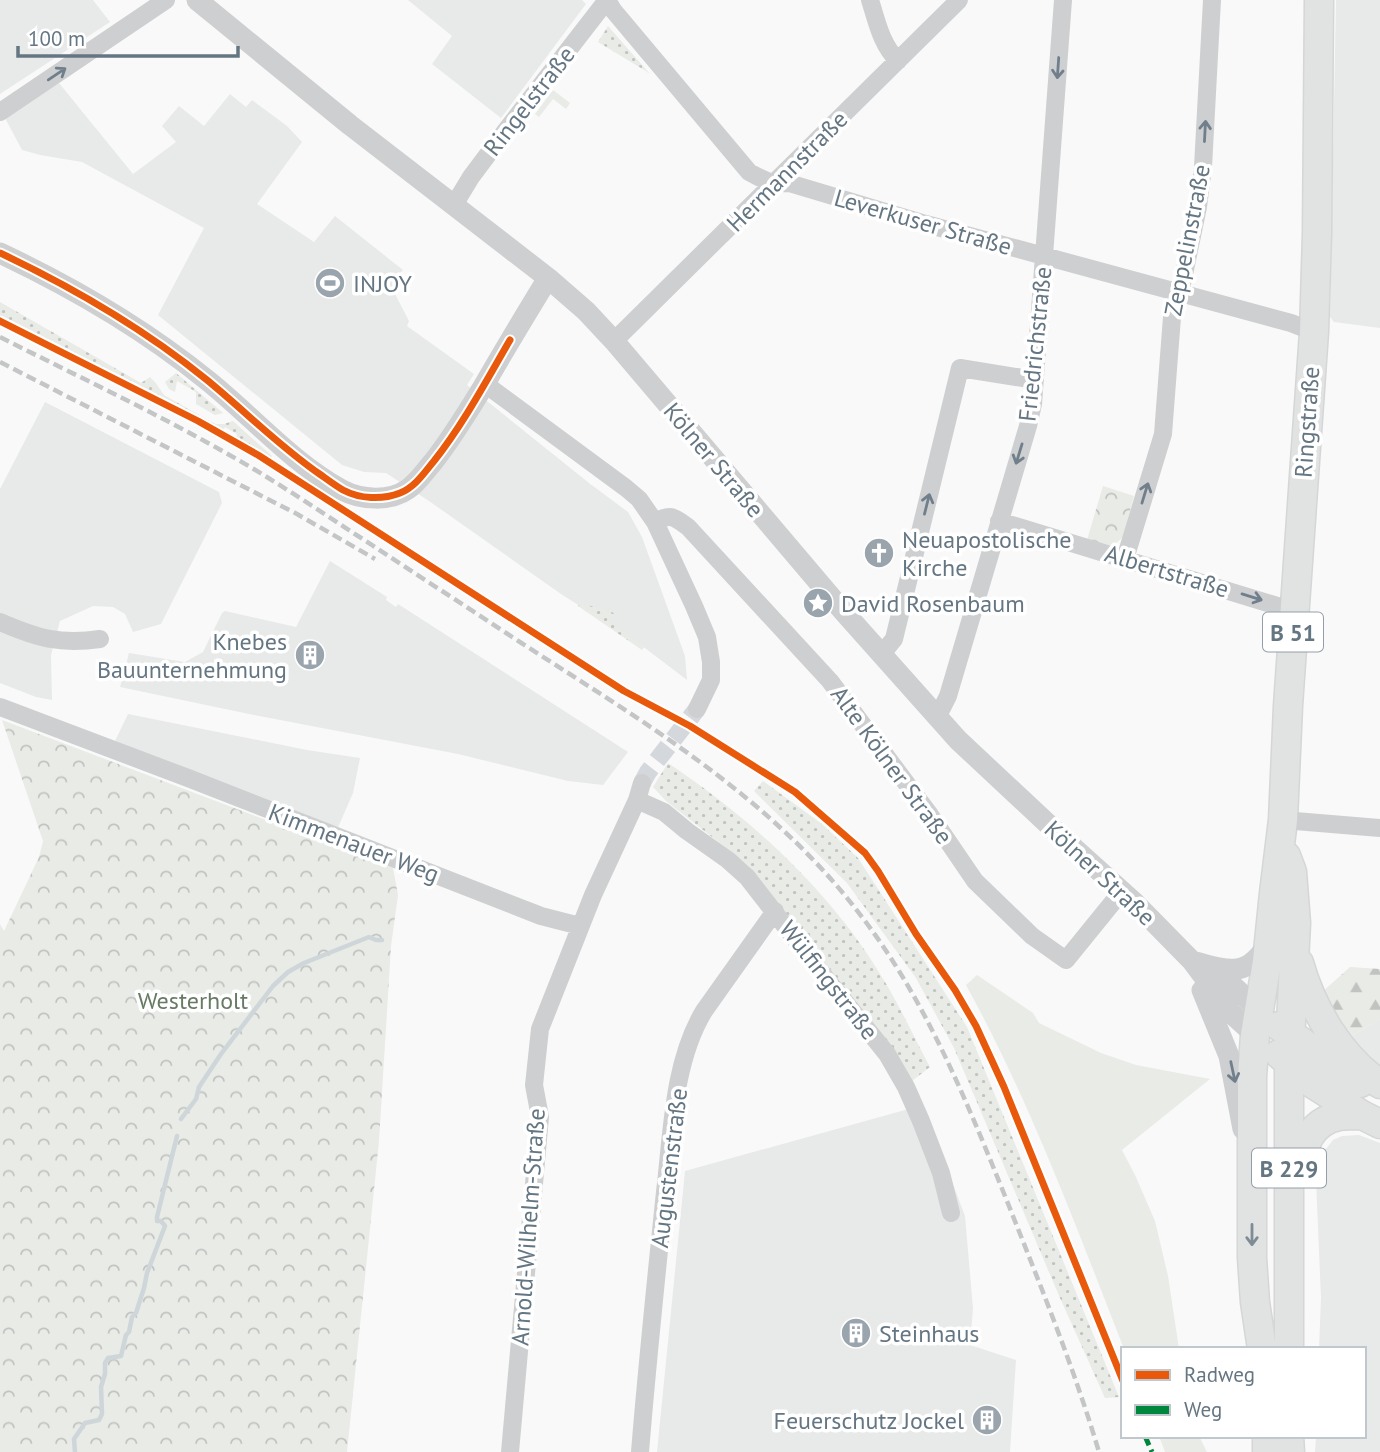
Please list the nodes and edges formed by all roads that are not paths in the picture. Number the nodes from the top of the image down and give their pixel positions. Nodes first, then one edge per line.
1 (166, 0) edge
2 (197, 0) edge
3 (607, 0) edge
4 (870, 0) edge
5 (959, 0) edge
6 (1063, 0) edge
7 (1212, 0) edge
8 (1320, 0) edge
9 (898, 61) junction
10 (0, 112) edge
11 (772, 184) junction
12 (454, 205) junction
13 (0, 253) edge
14 (1045, 256) junction
15 (548, 278) junction
16 (1174, 291) junction
17 (1314, 332) junction
18 (614, 341) junction
19 (1035, 380) junction
20 (485, 384) junction
21 (999, 521) junction
22 (655, 522) junction
23 (1125, 559) junction
24 (1294, 611) junction
25 (0, 622) edge
26 (100, 639) dead end
27 (881, 654) junction
28 (0, 707) edge
29 (697, 709) tunnel mouth
30 (935, 715) junction
31 (1380, 828) edge
32 (1282, 832) junction
33 (1122, 891) junction
34 (775, 911) junction
35 (580, 926) junction
36 (1282, 946) junction
37 (1192, 961) junction
38 (1257, 1022) junction
39 (1290, 1049) junction
40 (1380, 1084) edge
41 (1374, 1112) edge
42 (1252, 1167) junction
43 (951, 1213) dead end
44 (1289, 1243) junction
45 (1262, 1347) edge
46 (1289, 1347) edge
47 (510, 1452) edge
48 (640, 1452) edge

10 -> 1 street
2 - 12 street, Kölner Straße
3 - 11 street, Leverkuser Straße
3 - 12 street, Ringelstraße
4 - 9 street
5 - 9 street, Hermannstraße
6 -> 14 street, Friedrichstraße
16 -> 7 street, Zeppelinstraße
8 - 17 main road, Ringstraße / B 51
9 - 11 street, Hermannstraße
11 - 14 street, Leverkuser Straße
11 - 18 street, Hermannstraße
12 - 15 street, Kölner Straße
13 - 20 street
14 - 16 street, Leverkuser Straße
14 - 19 street, Friedrichstraße
15 - 18 street, Kölner Straße
15 - 20 street
16 - 17 street, Leverkuser Straße
23 -> 16 street, Zeppelinstraße
17 - 24 main road, Ringstraße / B 51
18 - 27 street, Kölner Straße
19 -> 21 street, Friedrichstraße
27 -> 19 street
20 - 22 street
21 - 23 street, Albertstraße
21 - 30 street, Friedrichstraße
22 - 29 street
22 - 33 street, Alte Kölner Straße
23 -> 24 street, Albertstraße
24 - 32 main road, Ringstraße / B 51
25 - 26 street
27 - 30 street, Kölner Straße
28 - 35 street, Kimmenauer Weg
30 - 33 street, Kölner Straße
31 - 32 street
32 - 36 main road, Ringstraße / B 229
33 - 37 street, Kölner Straße
34 - 35 street, Wülfingstraße
34 - 43 street, Wülfingstraße
34 - 48 street, Augustenstraße
35 - 47 street, Arnold-Wilhelm-Straße
36 - 37 street
36 - 38 main road, Ringstraße / B 229
36 - 39 main road, Ringstraße / B 229
36 - 40 main road
37 - 38 street, Kölner Straße
37 -> 42 street
38 - 39 main road, Kölner Straße
38 - 42 main road, B 229
39 - 41 main road, Kölner Straße
39 - 44 main road, B 229
41 - 44 main road
42 -> 45 main road, B 229
44 - 46 main road

